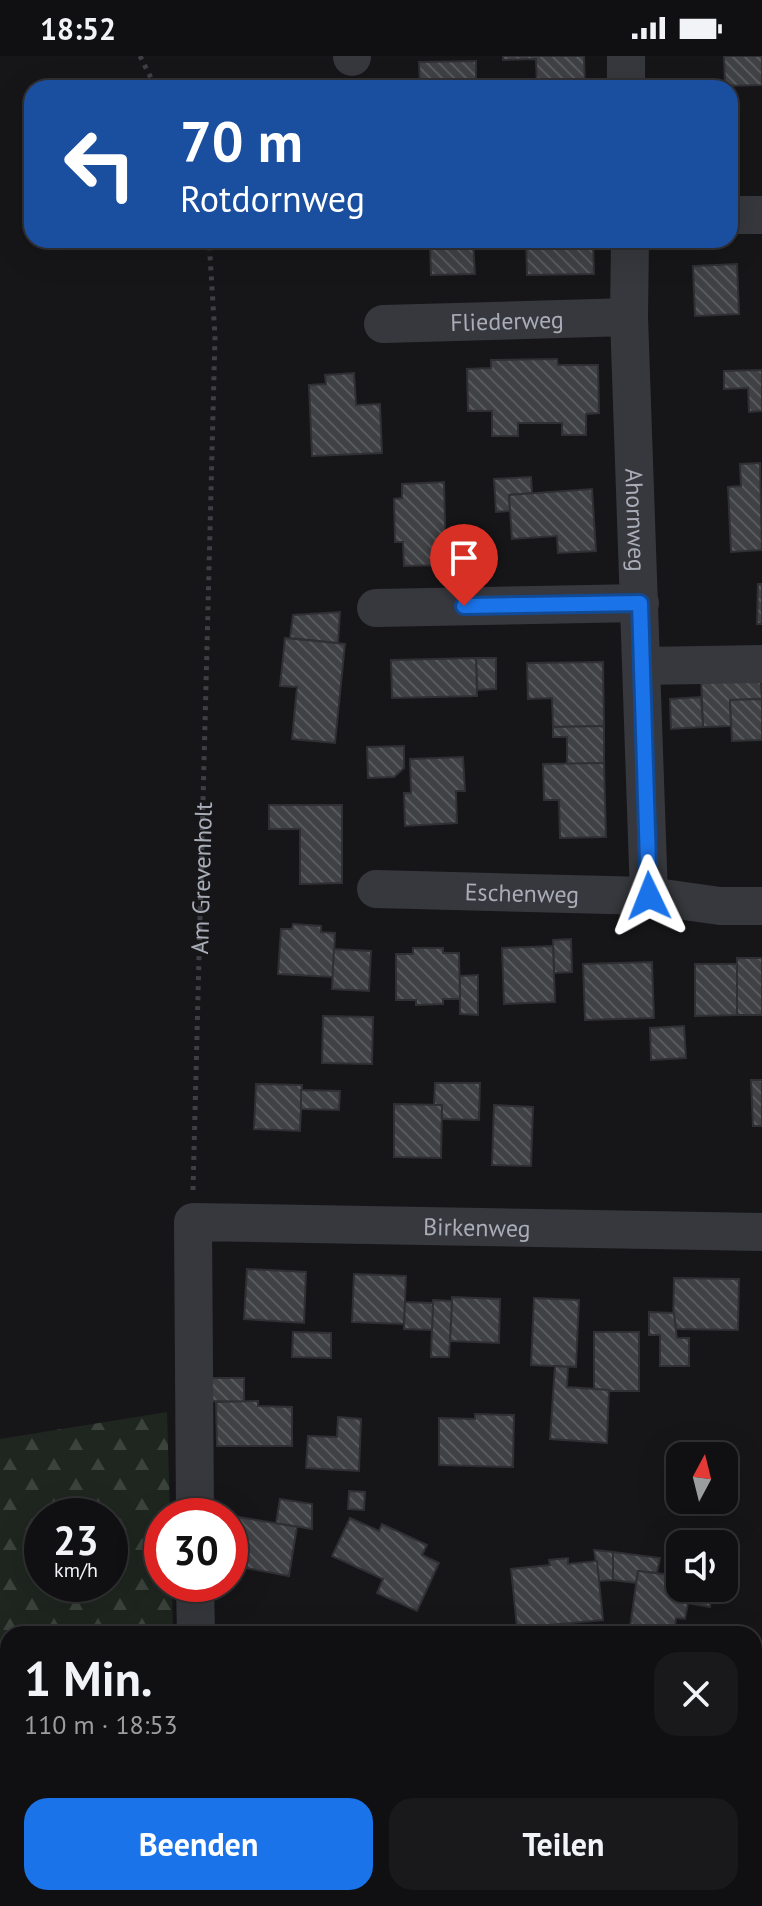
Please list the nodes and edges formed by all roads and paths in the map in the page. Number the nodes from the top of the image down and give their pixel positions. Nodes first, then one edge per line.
1 (140, 56) edge
2 (626, 56) edge
3 (152, 80) edge
4 (626, 80) edge
5 (738, 215) edge
6 (762, 215) edge
7 (210, 248) edge
8 (630, 248) edge
9 (629, 317) junction
10 (383, 324) dead end
11 (640, 603) junction
12 (376, 608) dead end
13 (762, 664) edge
14 (642, 666) junction
15 (376, 889) dead end
16 (649, 896) junction
17 (762, 906) edge
18 (193, 1222) junction
19 (762, 1232) edge
20 (195, 1498) edge
21 (195, 1602) edge
22 (196, 1626) edge

1 - 3 path
2 - 4 street
5 - 6 street
7 - 18 path, Am Grevenholt
8 - 9 street, Ahornweg
9 - 10 street, Fliederweg
9 - 11 street, Ahornweg
11 - 12 street
11 - 14 street, Ahornweg
13 - 14 street
14 - 16 street, Ahornweg
15 - 16 street, Eschenweg
16 - 17 street, Eschenweg
18 - 19 street, Birkenweg
18 - 20 street
21 - 22 street

